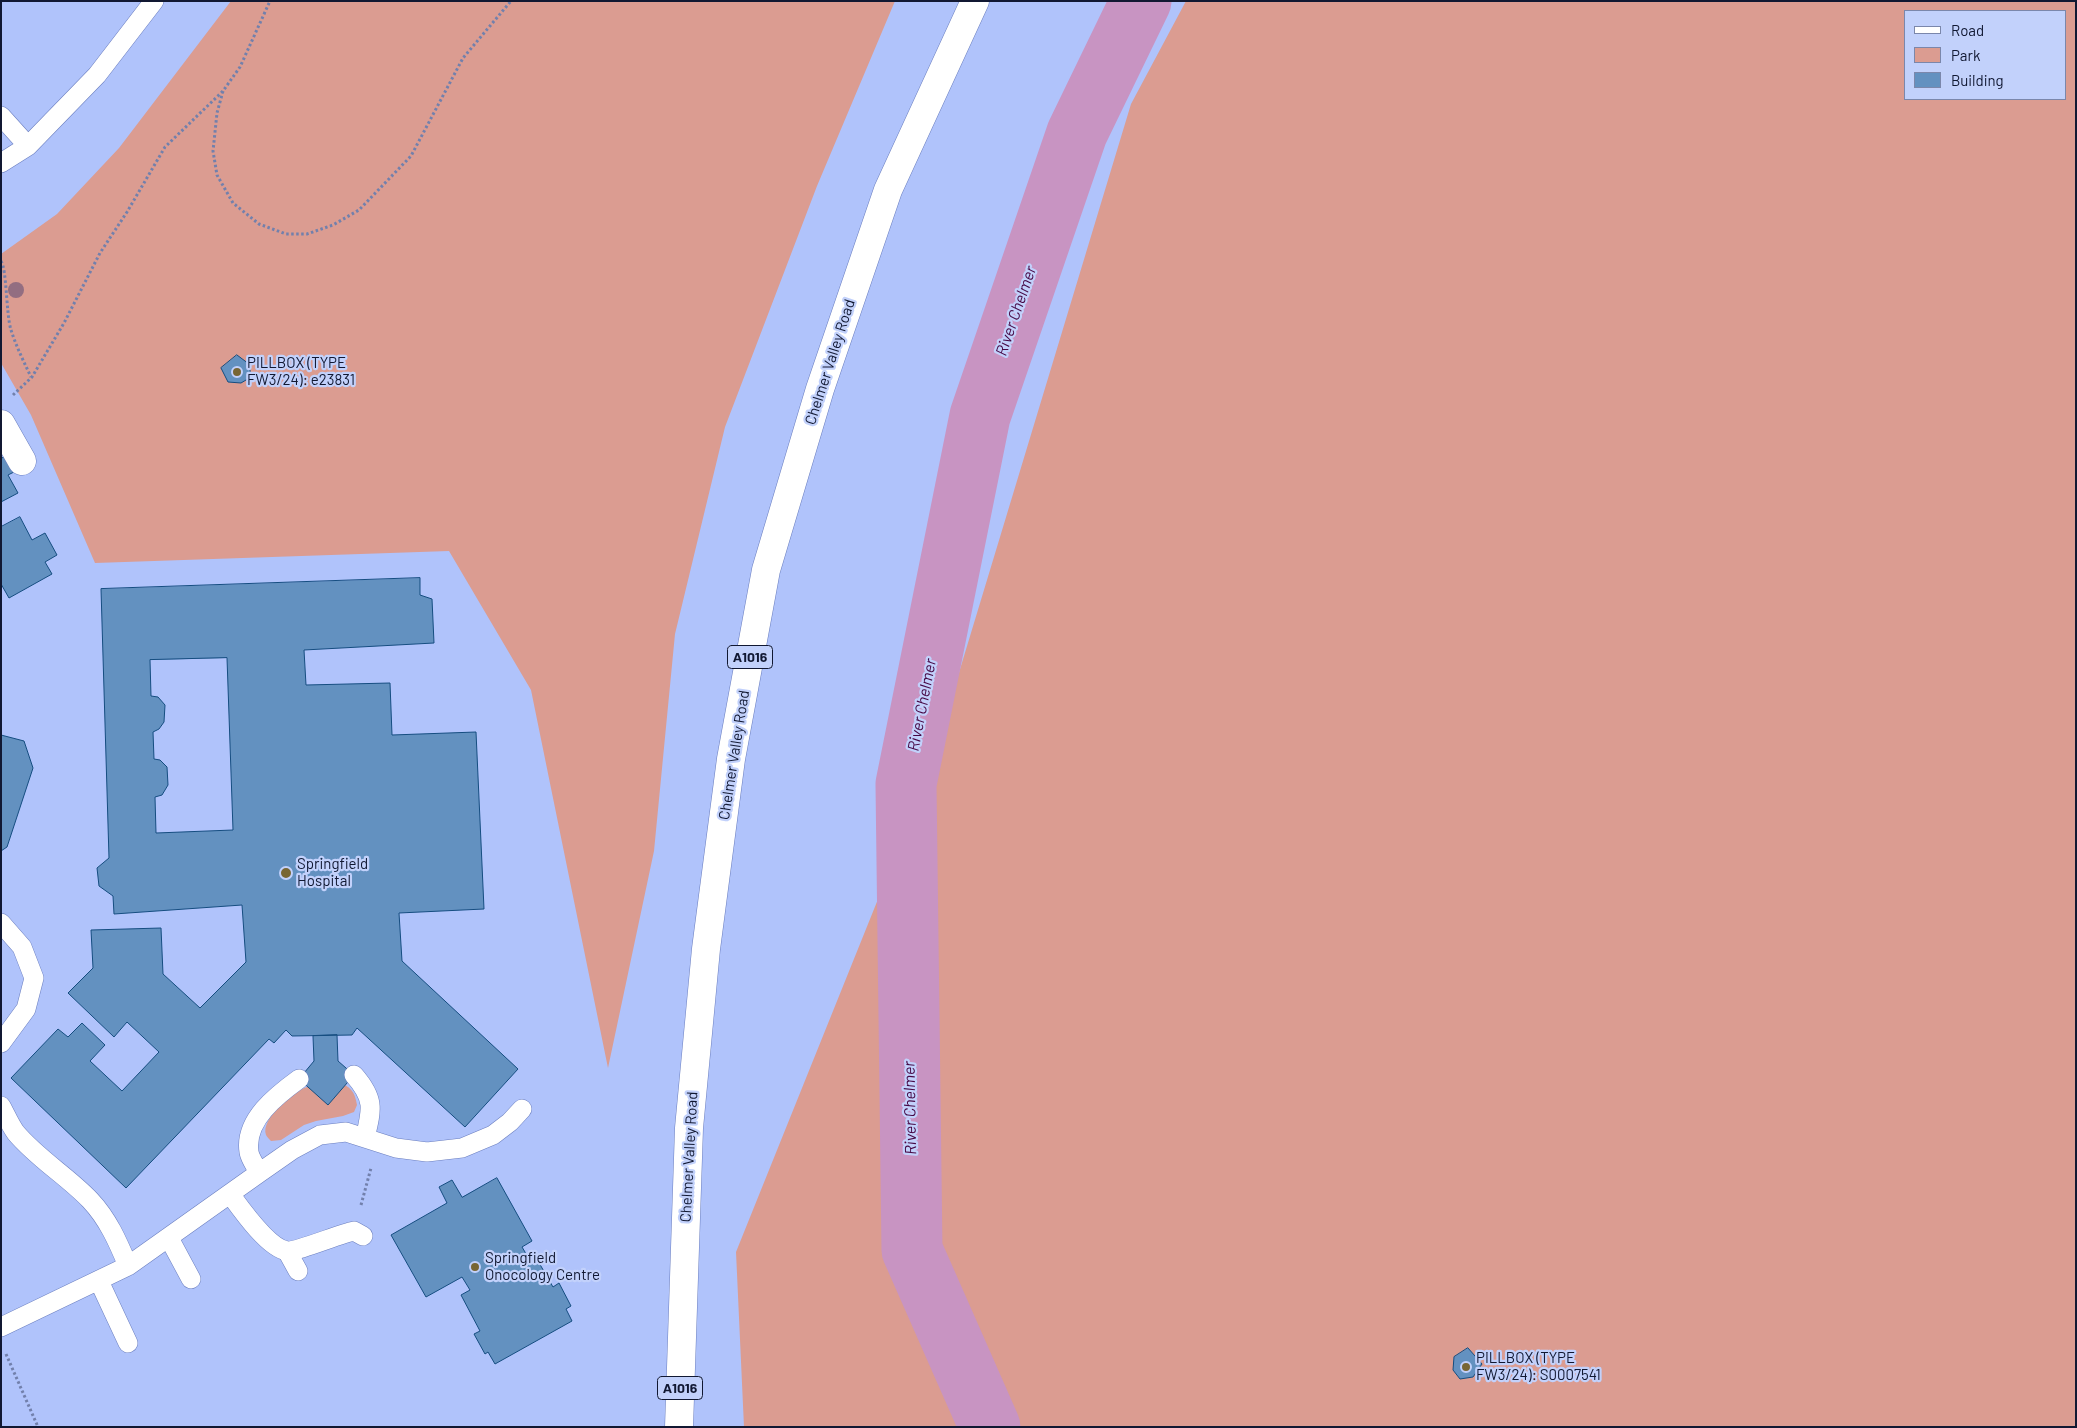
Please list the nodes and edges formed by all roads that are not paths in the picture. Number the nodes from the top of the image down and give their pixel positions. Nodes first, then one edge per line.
1 (154, 1) edge
2 (975, 1) edge
3 (1, 116) edge
4 (28, 146) junction
5 (1, 163) edge
6 (1, 424) edge
7 (22, 461) dead end
8 (1, 923) edge
9 (1, 1043) edge
10 (354, 1075) dead end
11 (298, 1079) dead end
12 (1, 1106) edge
13 (522, 1109) dead end
14 (365, 1138) junction
15 (259, 1173) junction
16 (230, 1194) junction
17 (363, 1236) dead end
18 (170, 1238) junction
19 (287, 1251) junction
20 (128, 1266) junction
21 (298, 1271) dead end
22 (192, 1280) dead end
23 (100, 1281) junction
24 (1, 1327) edge
25 (128, 1343) dead end
26 (679, 1427) edge

1 - 4 lane
2 - 26 main road, Chelmer Valley Road / A1016
3 - 4 lane
4 - 5 lane
6 - 7 main road
8 - 9 lane
10 - 14 lane
11 - 15 lane
12 - 20 lane
13 - 14 lane
14 - 15 lane
15 - 16 lane
16 - 18 lane
16 - 19 lane
17 - 19 lane
18 - 20 lane
18 - 22 lane
19 - 21 lane
20 - 23 lane
23 - 24 lane
23 - 25 lane

